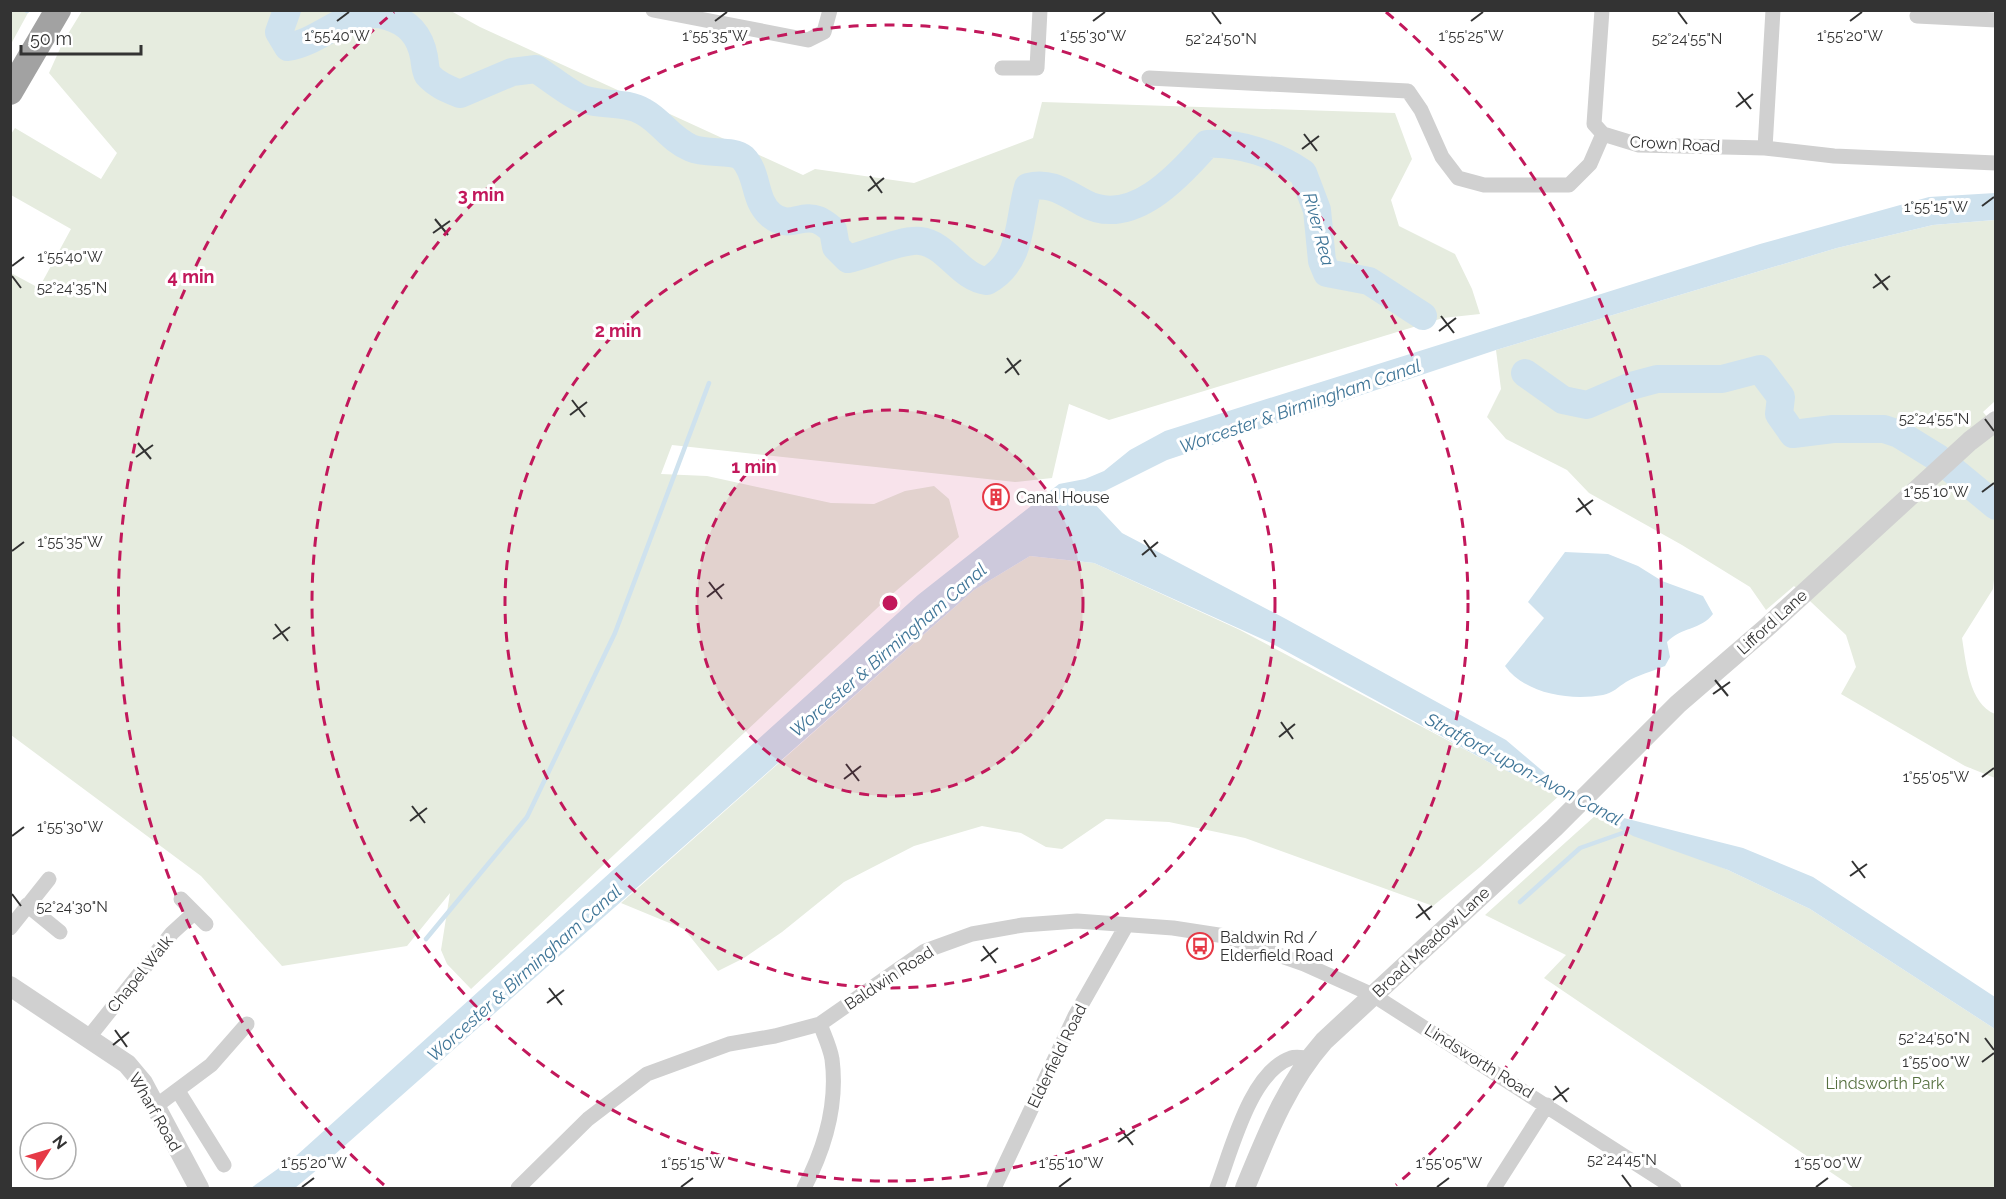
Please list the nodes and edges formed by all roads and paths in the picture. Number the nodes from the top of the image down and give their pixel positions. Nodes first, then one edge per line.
1 (58, 10) edge
2 (653, 10) edge
3 (830, 10) edge
4 (1040, 10) edge
5 (1602, 10) edge
6 (1773, 10) edge
7 (1917, 16) dead end
8 (1995, 20) edge
9 (1002, 68) dead end
10 (1149, 78) dead end
11 (10, 92) edge
12 (1603, 134) junction
13 (1765, 148) junction
14 (1995, 163) edge
15 (1995, 421) edge
16 (1554, 828) joint
17 (49, 879) dead end
18 (181, 899) dead end
19 (27, 905) junction
20 (194, 913) junction
21 (206, 924) dead end
22 (1126, 926) junction
23 (10, 928) edge
24 (60, 932) dead end
25 (10, 986) edge
26 (1374, 995) junction
27 (247, 1024) dead end
28 (820, 1024) junction
29 (89, 1037) junction
30 (1309, 1058) junction
31 (178, 1091) junction
32 (1547, 1105) junction
33 (156, 1106) junction
34 (224, 1165) dead end
35 (199, 1188) edge
36 (518, 1188) edge
37 (804, 1188) edge
38 (994, 1188) edge
39 (1216, 1188) edge
40 (1245, 1188) edge
41 (1494, 1188) edge
42 (1674, 1188) edge

1 - 11 highway
2 - 3 street
4 - 9 street
5 - 12 street
6 - 13 street
7 - 8 street
10 - 12 street
12 - 13 street, Crown Road
13 - 14 street, Crown Road
15 - 16 street, Lifford Lane
16 - 26 street, Broad Meadow Lane
17 - 19 street
18 - 20 street
19 - 23 street
19 - 24 street
20 - 21 street
20 - 29 street, Chapel Walk
22 - 26 street, Baldwin Road
22 - 28 street, Baldwin Road
22 - 38 street, Elderfield Road
25 - 29 street, Wharf Road
26 - 30 street, Broad Meadow Lane
26 - 32 street, Lindsworth Road
27 - 31 street
28 - 36 street, Baldwin Road
28 - 37 street
29 - 33 street, Wharf Road
30 - 39 street
30 - 40 street, Broad Meadow Lane
31 - 33 street
31 - 34 street
32 - 41 street
32 - 42 street, Lindsworth Road
33 - 35 street, Wharf Road

